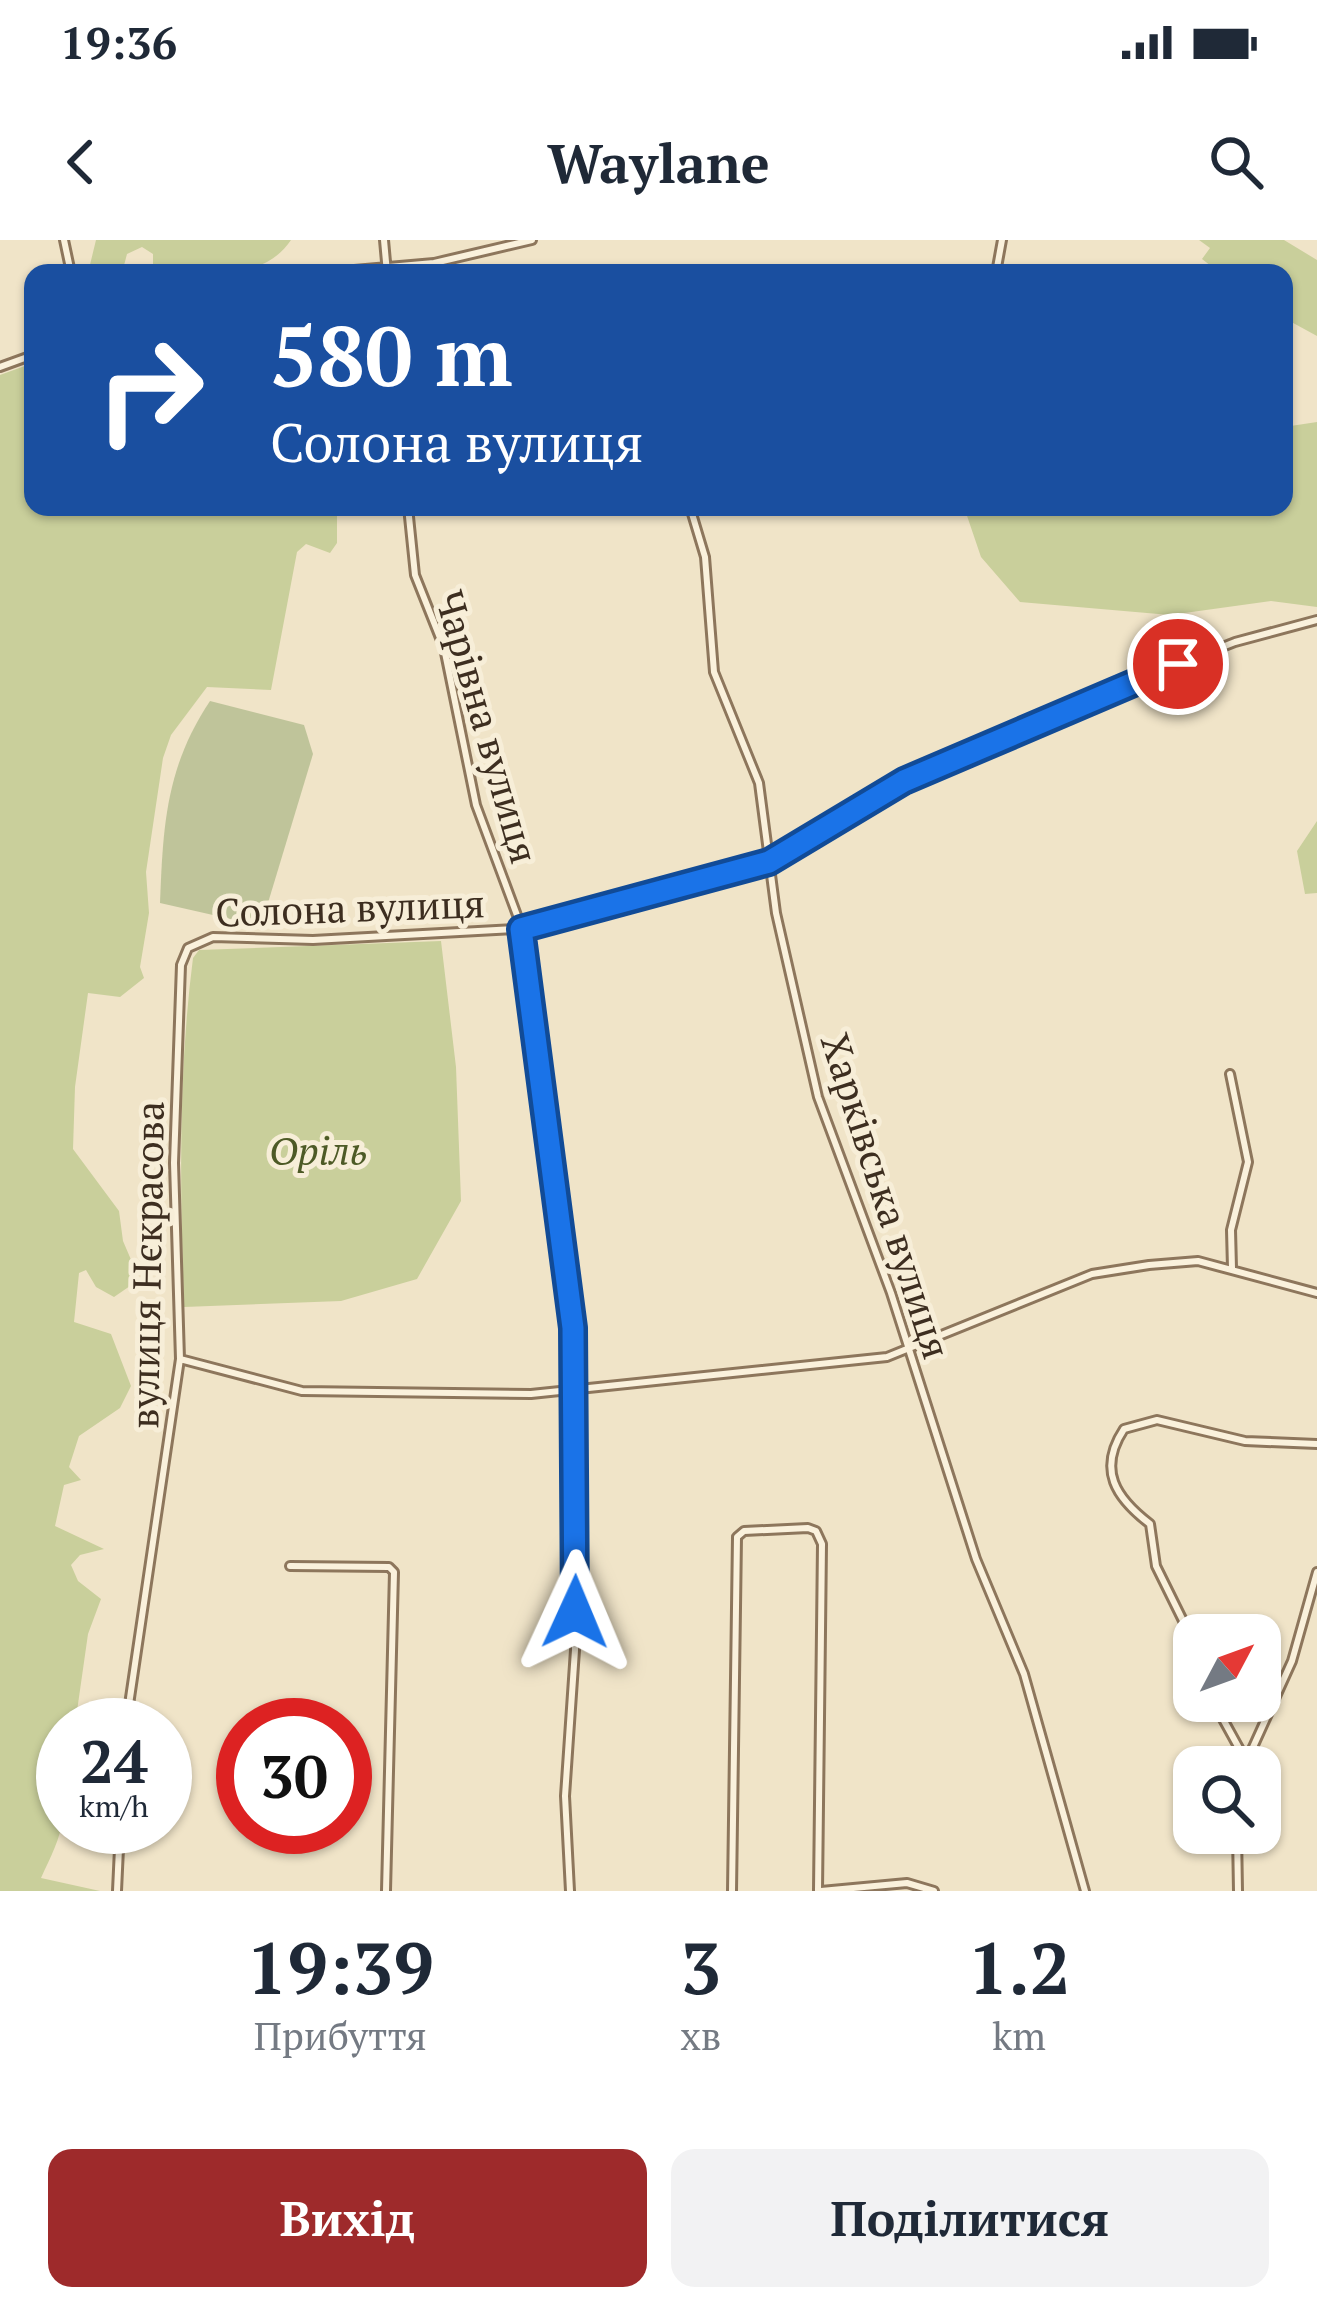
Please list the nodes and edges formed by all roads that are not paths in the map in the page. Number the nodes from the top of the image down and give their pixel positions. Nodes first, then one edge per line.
1 (532, 240) edge
2 (426, 264) edge
3 (409, 516) edge
4 (693, 516) edge
5 (1317, 620) edge
6 (769, 862) junction
7 (521, 929) junction
8 (188, 948) joint
9 (1230, 1074) dead end
10 (1232, 1268) junction
11 (1317, 1293) edge
12 (908, 1346) junction
13 (181, 1359) junction
14 (576, 1387) junction
15 (1317, 1444) edge
16 (290, 1566) dead end
17 (1317, 1572) edge
18 (1180, 1614) edge
19 (129, 1698) edge
20 (1253, 1746) edge
21 (119, 1854) edge
22 (1238, 1854) edge
23 (117, 1891) edge
24 (386, 1891) edge
25 (570, 1891) edge
26 (732, 1891) edge
27 (819, 1891) edge
28 (934, 1891) edge
29 (1084, 1891) edge
30 (1238, 1891) edge

1 - 2 street
3 - 7 street, Чарівна вулиця
4 - 6 street, Харківська вулиця
5 - 6 street, Солона вулиця
6 - 7 street, Солона вулиця
6 - 12 street, Харківська вулиця
7 - 8 street, Солона вулиця
7 - 14 street, Чарівна вулиця
8 - 13 street, вулиця Нєкрасова
9 - 10 street
10 - 11 street
10 - 12 street
12 - 14 street
12 - 29 street, Харківська вулиця
13 - 14 street
13 - 19 street, вулиця Нєкрасова
14 - 25 street, Чарівна вулиця
15 - 18 street
16 - 24 street
17 - 20 street
21 - 23 street
22 - 30 street
26 - 27 street
27 - 28 street

